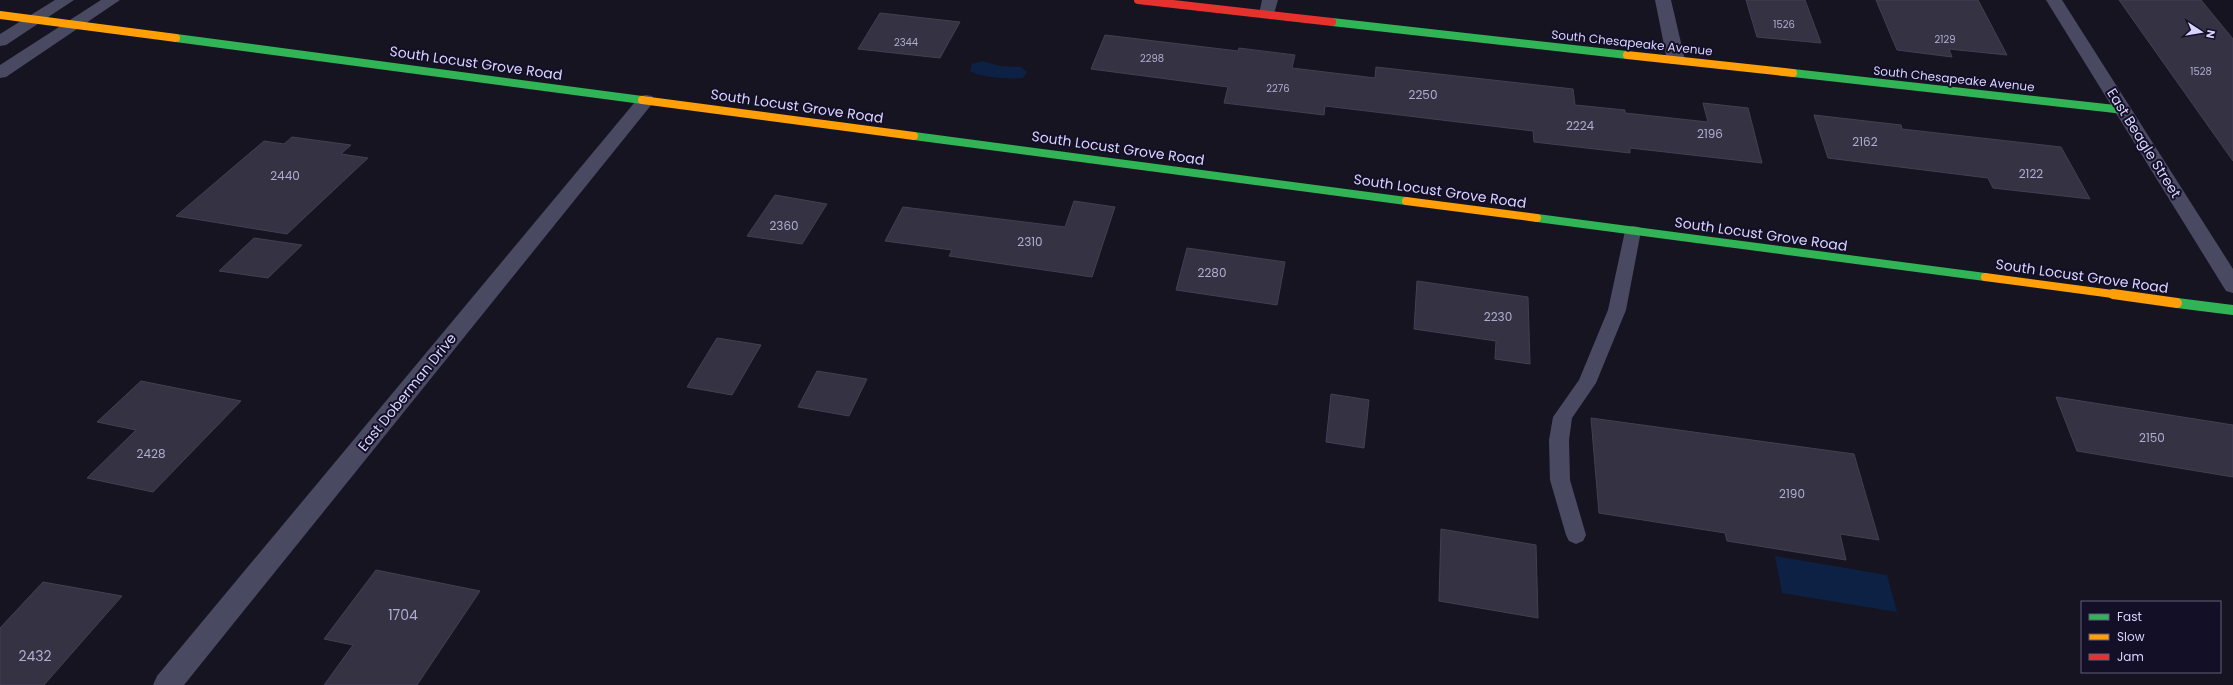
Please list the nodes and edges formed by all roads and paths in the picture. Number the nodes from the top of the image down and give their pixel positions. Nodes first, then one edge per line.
1 (66, 0) edge
2 (112, 0) edge
3 (1138, 0) edge
4 (1663, 0) edge
5 (2054, 0) edge
6 (1268, 7) edge
7 (0, 15) edge
8 (35, 19) junction
9 (74, 25) junction
10 (0, 41) edge
11 (1676, 60) junction
12 (0, 73) edge
13 (646, 100) junction
14 (2124, 110) junction
15 (1633, 231) junction
16 (2233, 286) edge
17 (2233, 310) edge
18 (1576, 535) dead end
19 (167, 685) edge

1 - 8 street
2 - 9 street
3 - 6 main road, South Chesapeake Avenue
4 - 11 street
5 - 14 street, East Beagle Street
6 - 11 main road, South Chesapeake Avenue
7 - 8 main road, South Locust Grove Road
8 - 9 main road, South Locust Grove Road
8 - 10 street
9 - 12 street
9 - 13 main road, South Locust Grove Road
11 - 14 main road, South Chesapeake Avenue
13 - 15 main road, South Locust Grove Road
13 - 19 street, East Doberman Drive
14 - 16 street, East Beagle Street
15 - 17 main road, South Locust Grove Road
15 - 18 lane

